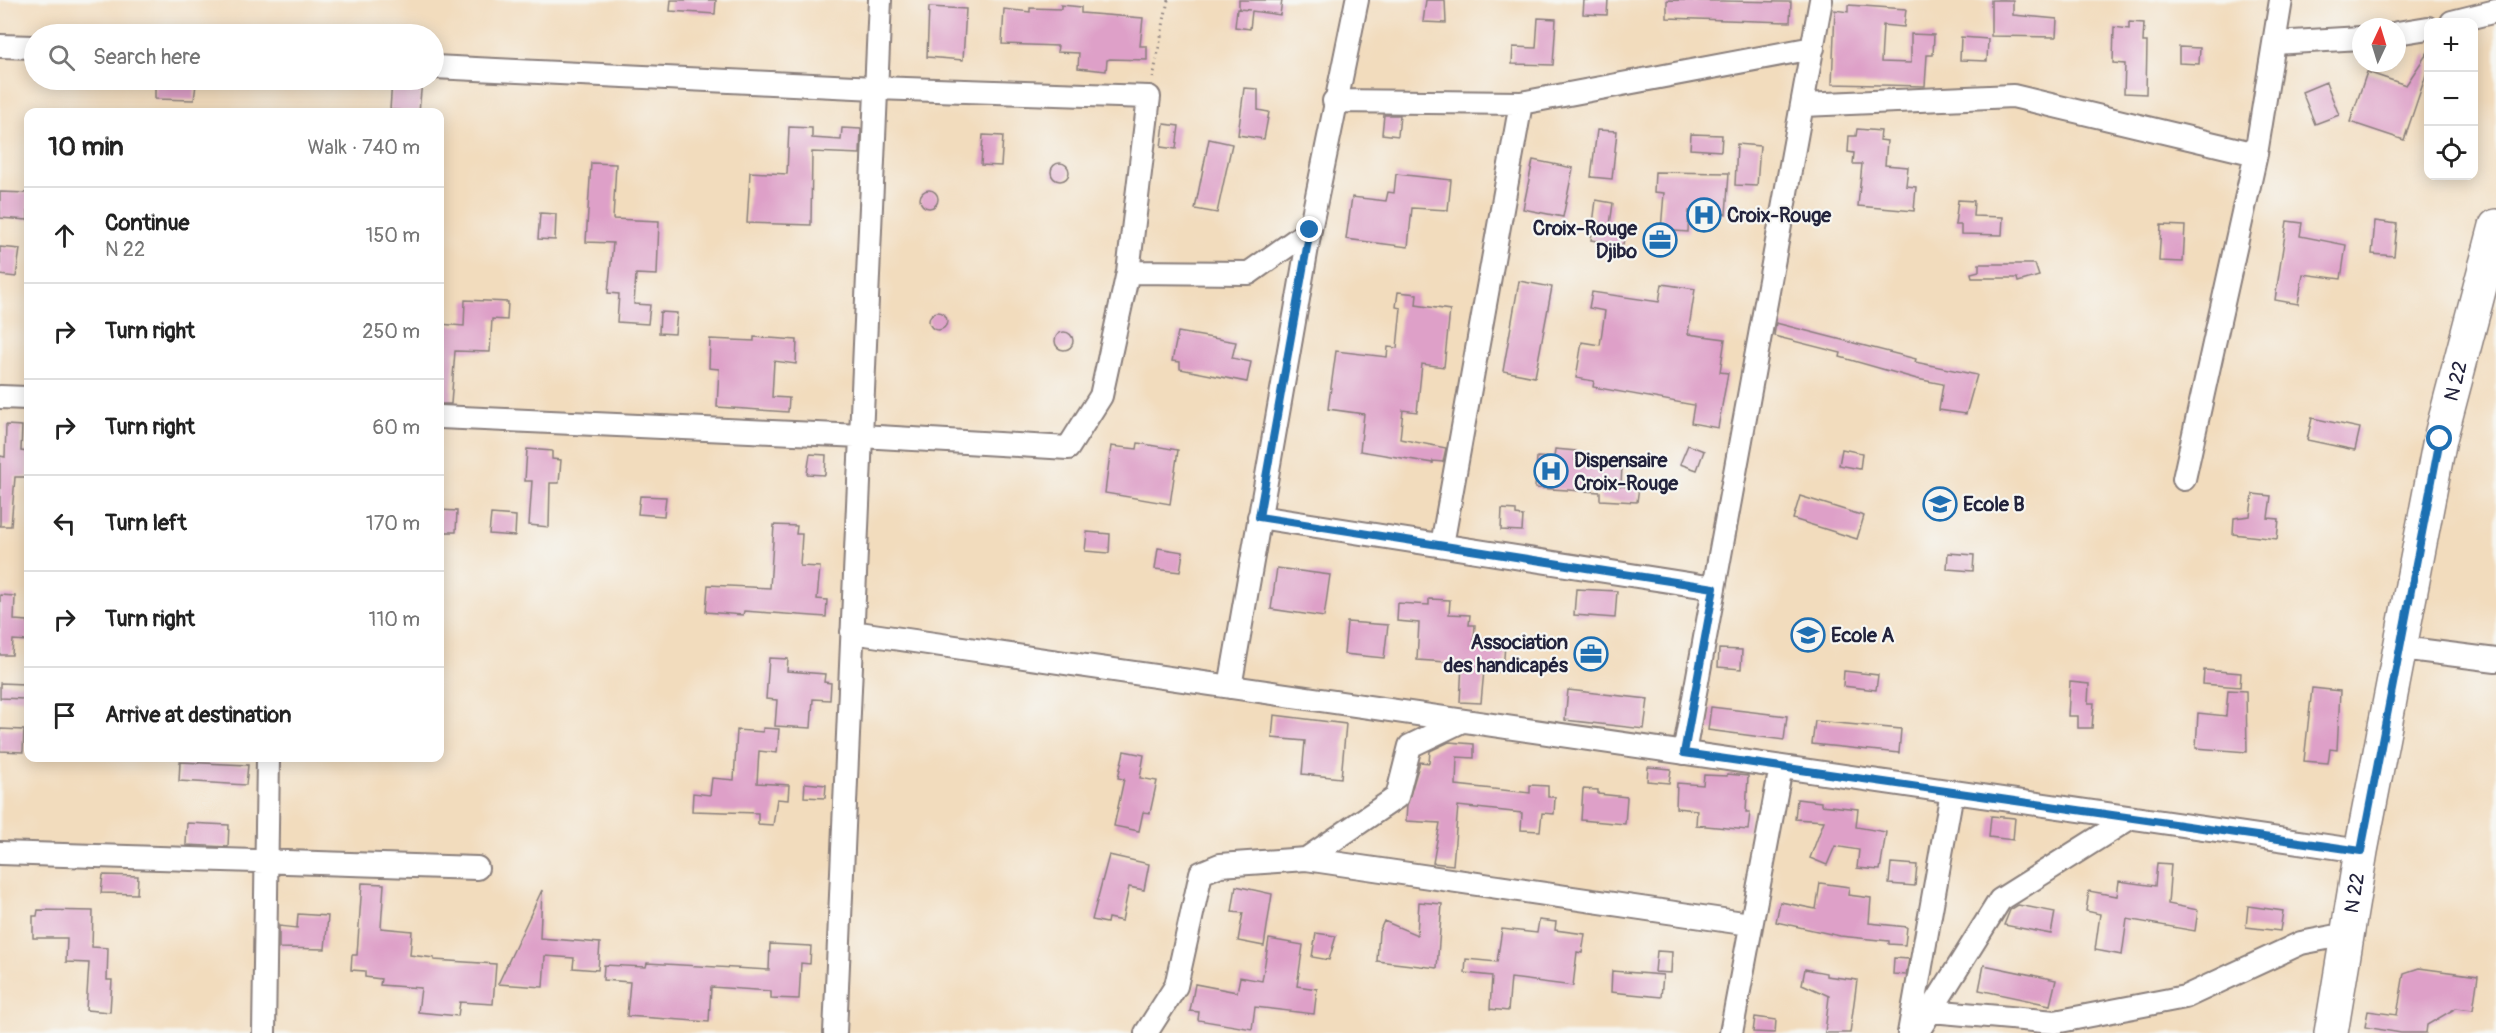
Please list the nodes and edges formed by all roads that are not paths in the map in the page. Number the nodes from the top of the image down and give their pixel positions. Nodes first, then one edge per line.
1 (880, 0) edge
2 (1357, 0) edge
3 (1821, 0) edge
4 (2281, 0) edge
5 (2496, 11) edge
6 (2468, 18) edge
7 (2424, 29) edge
8 (2406, 32) edge
9 (2352, 39) edge
10 (2274, 44) junction
11 (0, 45) edge
12 (24, 46) edge
13 (1813, 48) junction
14 (444, 67) edge
15 (876, 88) junction
16 (1334, 101) junction
17 (1521, 103) junction
18 (1803, 105) junction
19 (2256, 154) junction
20 (2496, 226) edge
21 (1310, 230) junction
22 (1128, 272) junction
23 (0, 397) edge
24 (24, 399) edge
25 (444, 417) edge
26 (861, 436) junction
27 (2184, 479) dead end
28 (1259, 517) junction
29 (1442, 545) junction
30 (1714, 588) junction
31 (852, 633) junction
32 (2401, 648) junction
33 (2496, 660) edge
34 (1230, 687) junction
35 (1461, 721) junction
36 (1684, 753) junction
37 (267, 762) edge
38 (1781, 767) junction
39 (1953, 792) junction
40 (2130, 818) junction
41 (2361, 851) junction
42 (0, 853) edge
43 (1306, 859) junction
44 (266, 862) junction
45 (477, 868) dead end
46 (1750, 924) junction
47 (2347, 934) junction
48 (1931, 1011) junction
49 (264, 1033) edge
50 (835, 1033) edge
51 (1146, 1033) edge
52 (1731, 1033) edge
53 (1909, 1033) edge
54 (1917, 1033) edge
55 (2331, 1033) edge

1 - 15 street
2 - 16 street
3 - 13 street
4 - 10 street
5 - 6 street
7 - 8 street
9 - 10 street
10 - 19 street
11 - 12 street
13 - 17 street
13 - 18 street
14 - 15 street
15 - 22 street
15 - 26 street
16 - 17 street
16 - 21 street
17 - 29 street
18 - 19 street
18 - 30 street
19 - 27 street
20 - 32 main road, N 22 / N 22
21 - 22 street
21 - 28 street
22 - 26 street
23 - 24 street
25 - 26 street
26 - 31 street
28 - 29 street
28 - 34 street
29 - 30 street
30 - 36 street
31 - 34 street
31 - 50 street
32 - 33 street
32 - 41 main road, N 22 / N 22
34 - 35 street
35 - 36 street
35 - 43 street
36 - 38 street
37 - 44 street
38 - 39 street
38 - 46 street
39 - 40 street
39 - 53 street
40 - 41 street
40 - 48 street
41 - 47 main road, N 22 / N 22
42 - 44 street
43 - 46 street
43 - 51 street
44 - 45 street
44 - 49 street
46 - 52 street
47 - 48 street
47 - 55 main road, N 22 / N 22
48 - 54 street

